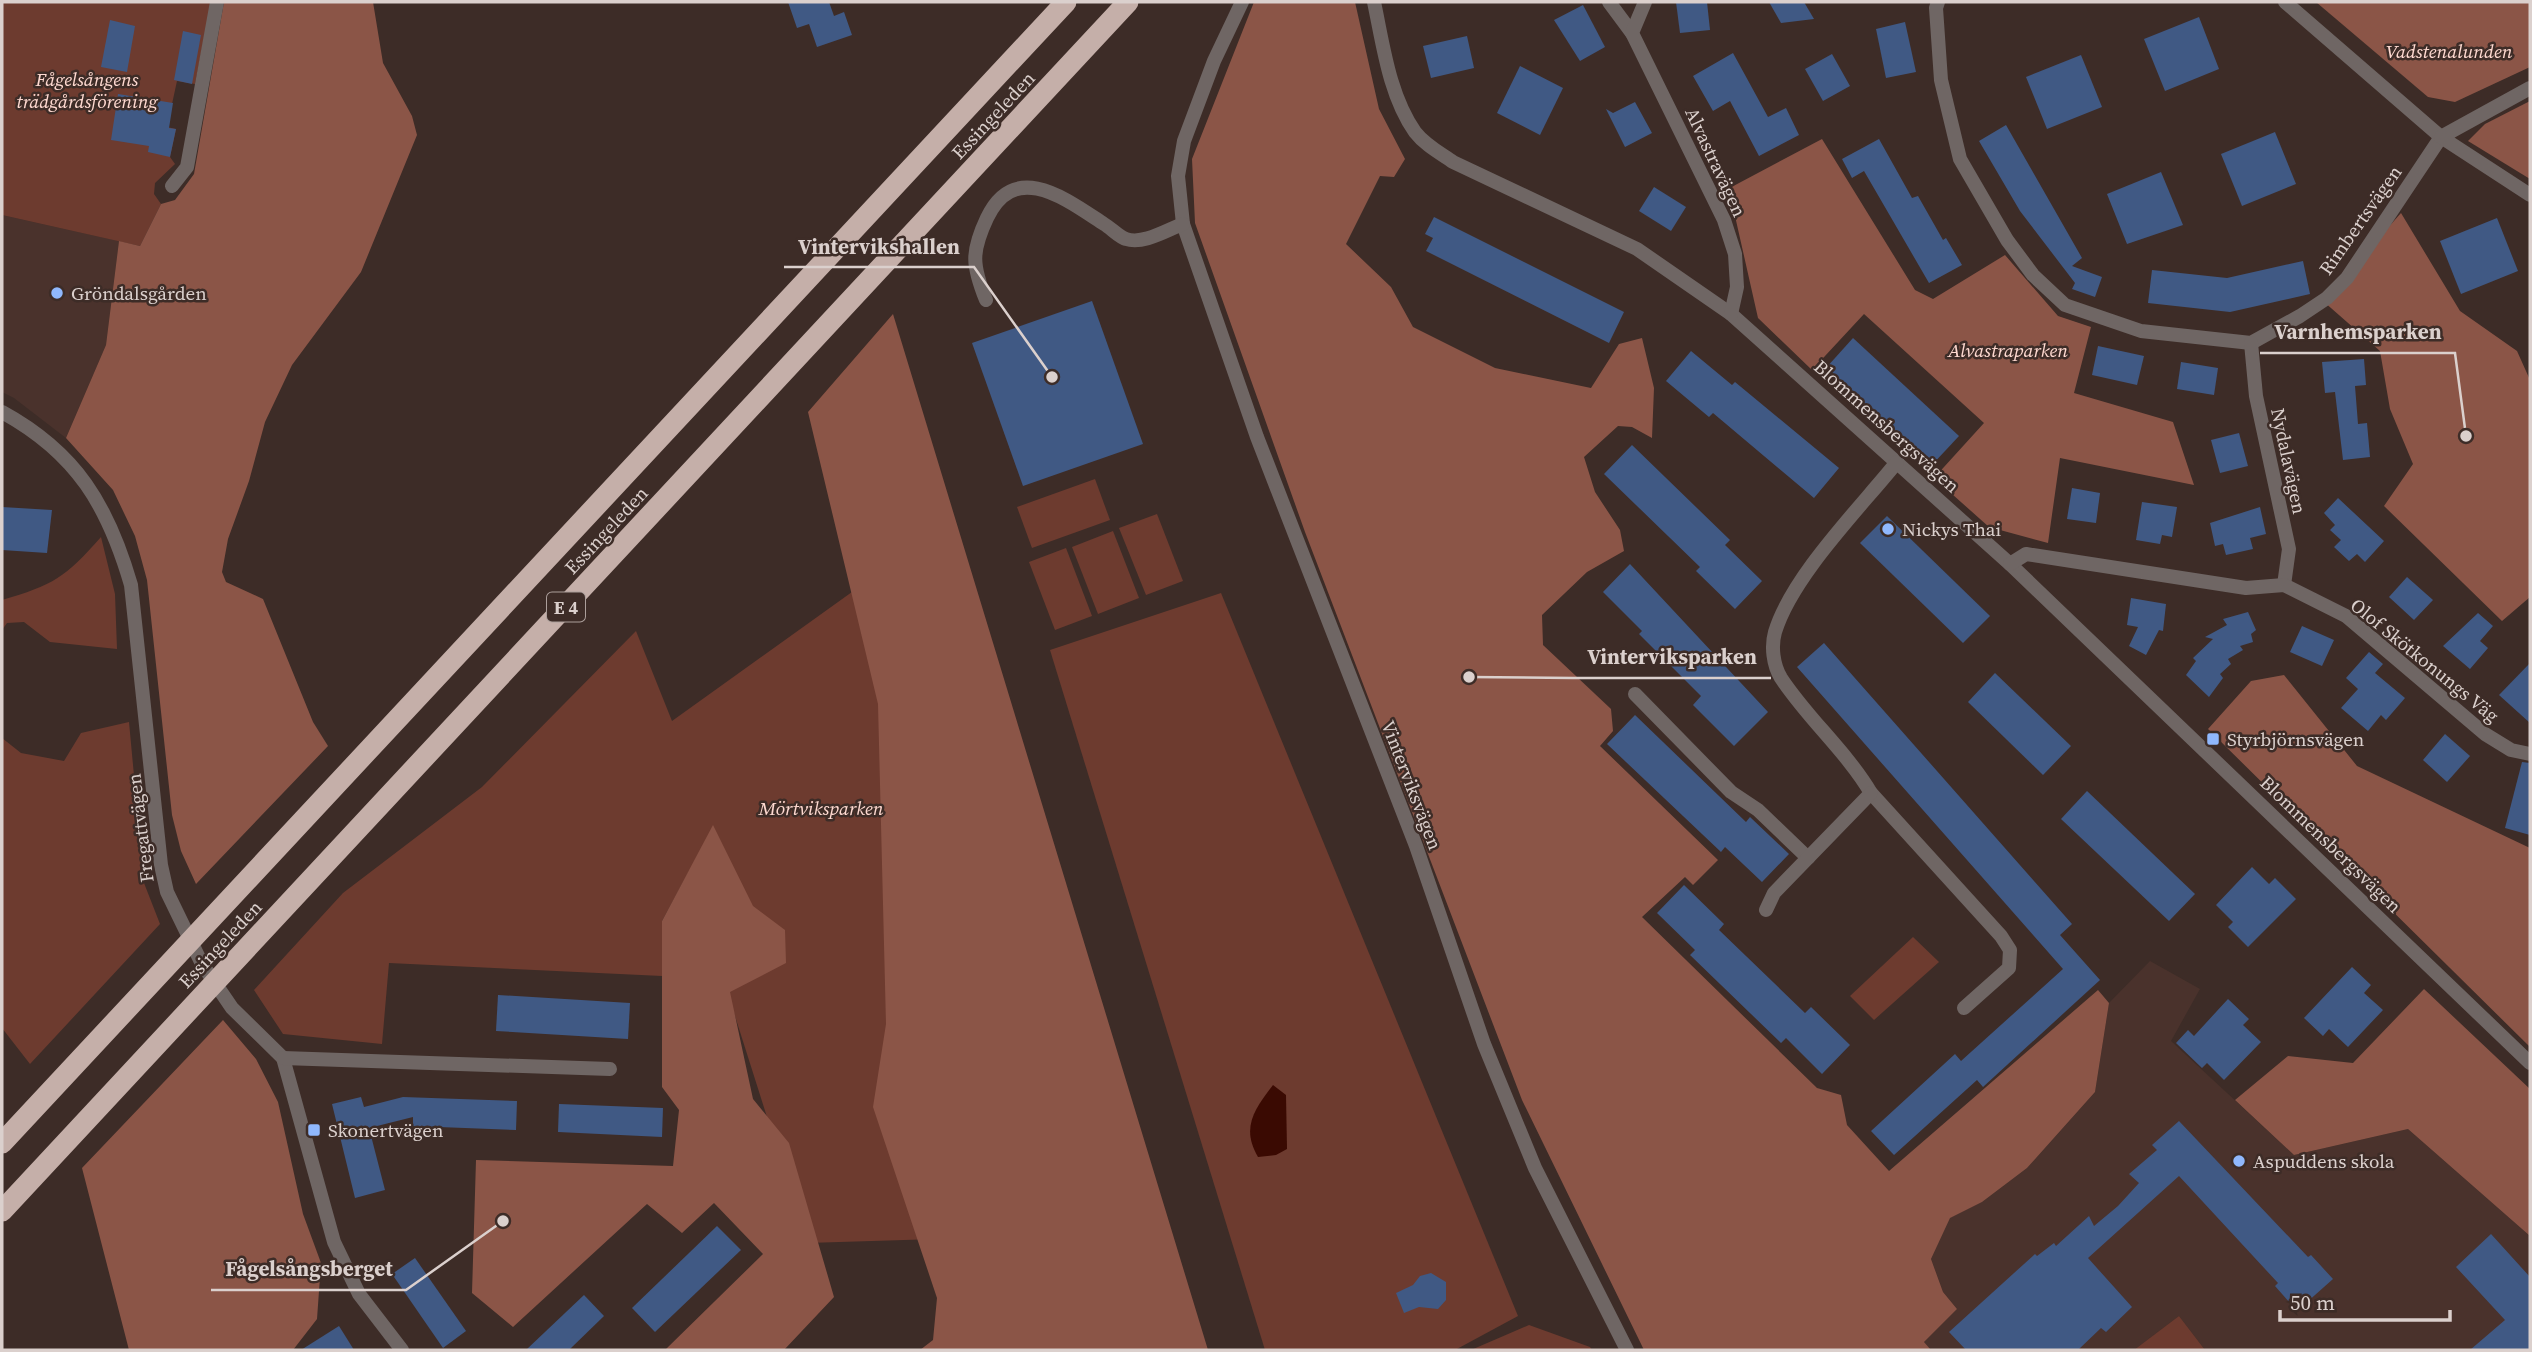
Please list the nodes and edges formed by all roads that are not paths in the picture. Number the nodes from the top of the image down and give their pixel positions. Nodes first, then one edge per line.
1 (217, 2) edge
2 (1066, 2) edge
3 (1128, 2) edge
4 (1242, 2) edge
5 (1374, 2) edge
6 (1609, 2) edge
7 (1645, 2) edge
8 (1938, 2) edge
9 (2285, 2) edge
10 (1632, 33) junction
11 (2530, 88) edge
12 (2441, 137) junction
13 (172, 186) dead end
14 (2530, 194) edge
15 (1183, 224) junction
16 (986, 300) dead end
17 (1731, 314) junction
18 (2251, 344) junction
19 (2, 412) edge
20 (1898, 462) junction
21 (2010, 564) junction
22 (2284, 585) junction
23 (1635, 694) dead end
24 (2530, 754) edge
25 (1871, 793) junction
26 (1808, 858) junction
27 (1766, 910) dead end
28 (1964, 1007) dead end
29 (283, 1058) junction
30 (2530, 1063) edge
31 (610, 1069) dead end
32 (2, 1143) edge
33 (2, 1211) edge
34 (402, 1350) edge
35 (1627, 1350) edge

1 - 13 street
2 - 32 highway, Essingeleden / E 4, bridge
3 - 33 highway, Essingeleden / E 4, bridge
4 - 15 street, Vinterviksvägen
5 - 17 street, Blommensbergsvägen
6 - 10 street, Alvastravägen
7 - 10 street
8 - 18 street
9 - 12 street
10 - 17 street, Alvastravägen
11 - 12 street
12 - 14 street
12 - 18 street, Rimbertsvägen
15 - 16 street
15 - 35 street, Vinterviksvägen
17 - 20 street, Blommensbergsvägen
18 - 22 street, Nydalavägen
19 - 29 street, Fregattvägen
20 - 21 street, Blommensbergsvägen
20 - 25 street
21 - 22 street
21 - 30 street, Blommensbergsvägen
22 - 24 street, Olof Skötkonungs Väg
23 - 26 street
25 - 26 street
25 - 28 street
26 - 27 street
29 - 31 street
29 - 34 street

